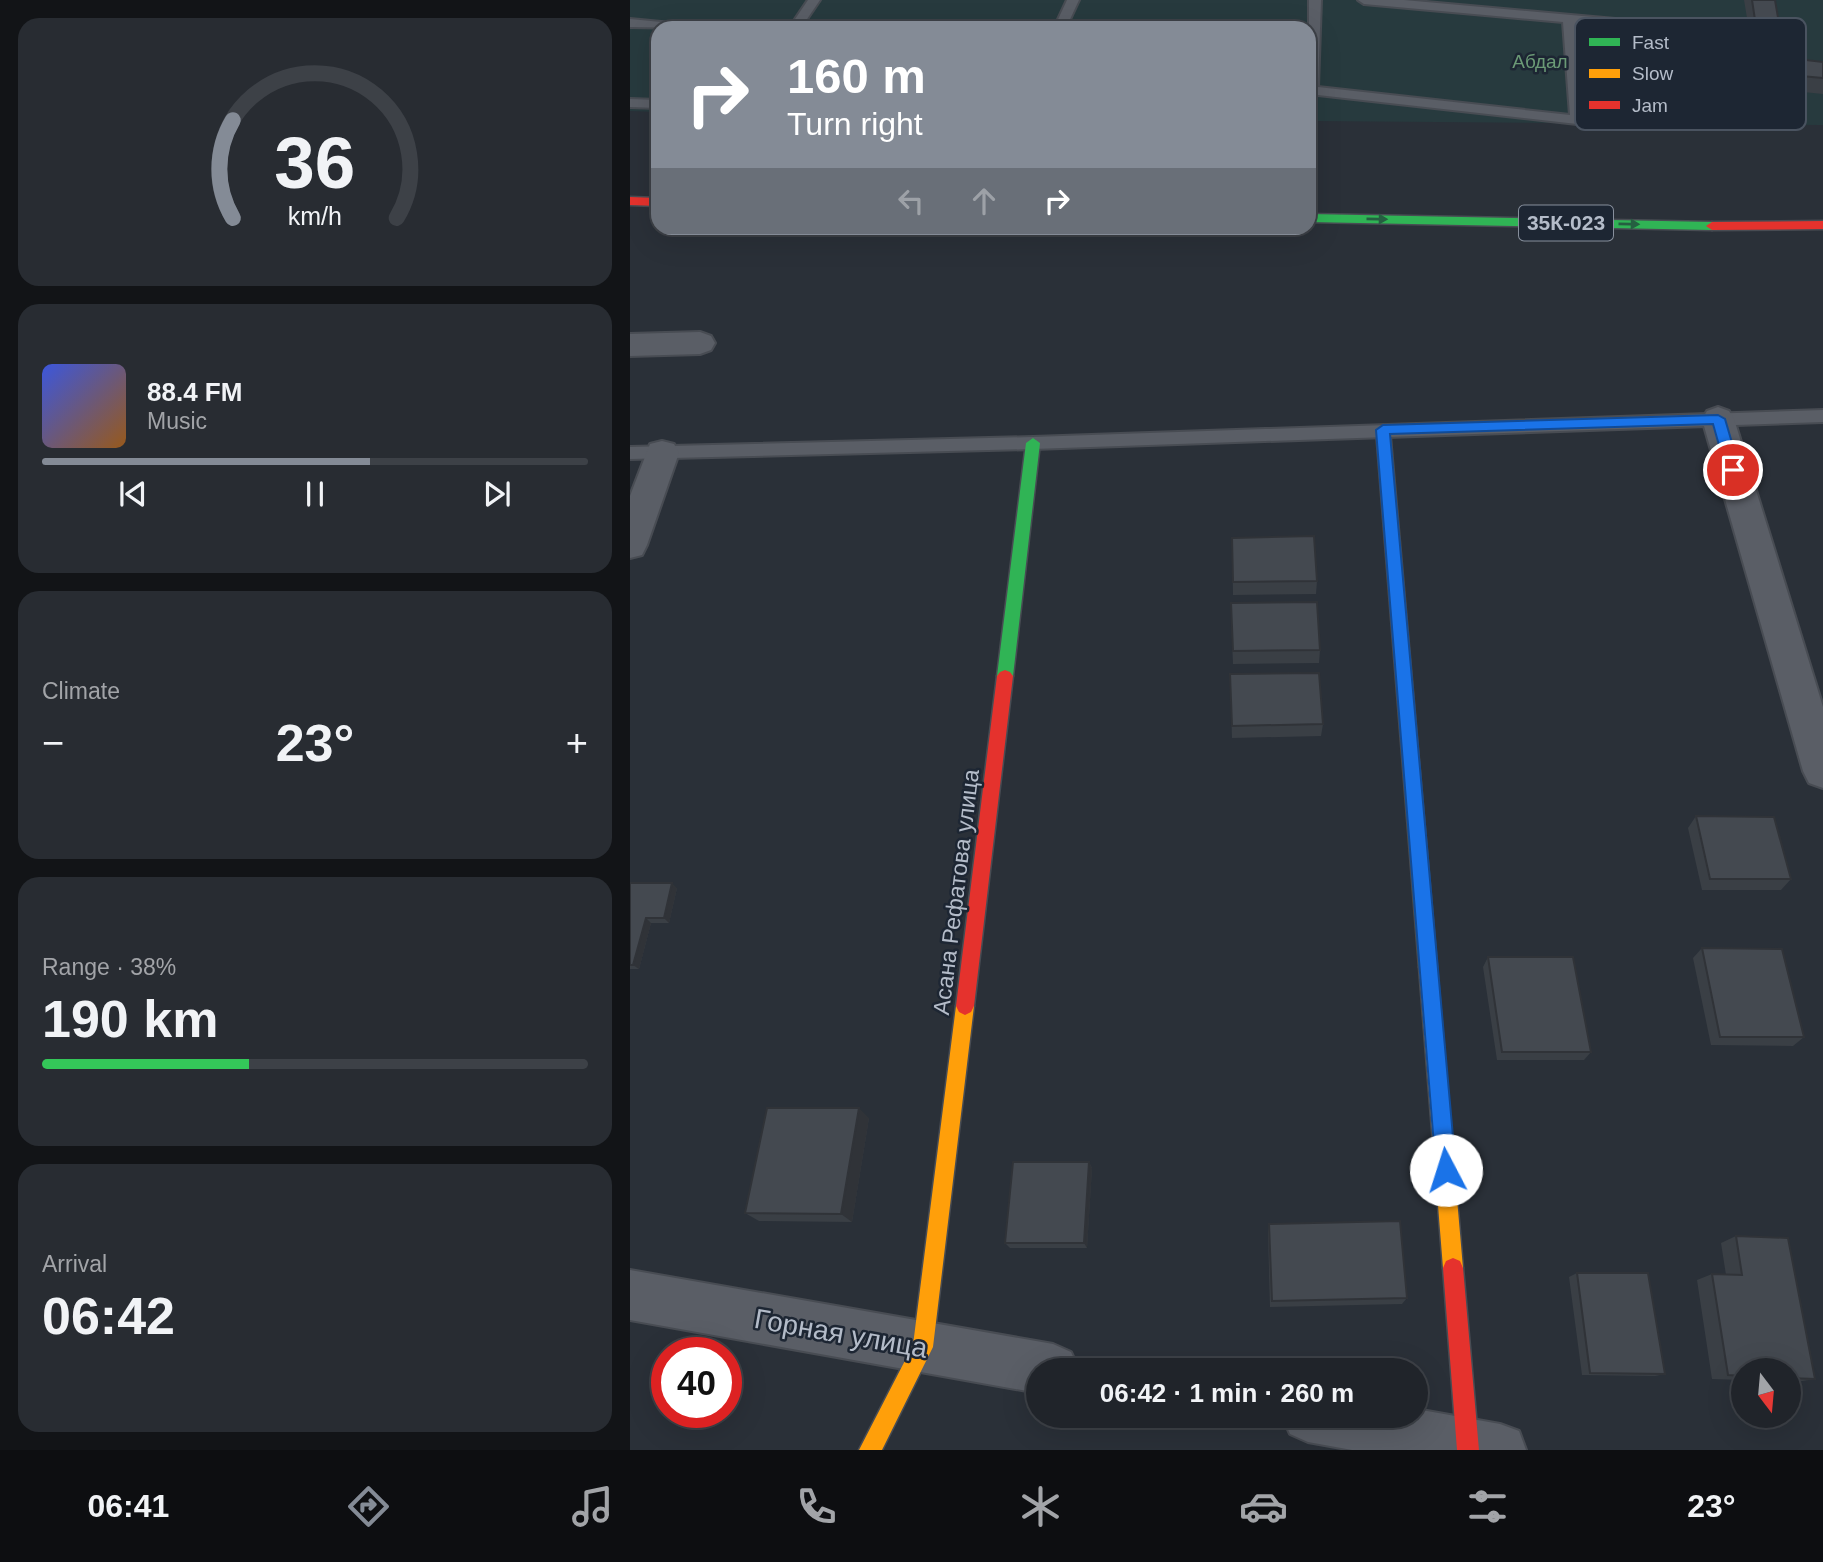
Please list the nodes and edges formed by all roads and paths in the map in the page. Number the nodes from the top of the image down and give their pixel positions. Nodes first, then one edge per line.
1 (814, 0) edge
2 (1073, 0) edge
3 (1315, 0) edge
4 (1364, 0) edge
5 (1569, 19) junction
6 (1575, 20) edge
7 (800, 21) edge
8 (1063, 21) edge
9 (1314, 21) edge
10 (630, 23) edge
11 (651, 25) edge
12 (1316, 91) edge
13 (1575, 95) edge
14 (630, 103) edge
15 (651, 104) edge
16 (1575, 120) edge
17 (630, 201) edge
18 (651, 202) edge
19 (1316, 218) edge
20 (1823, 225) edge
21 (700, 343) dead end
22 (630, 345) edge
23 (1823, 416) edge
24 (1718, 419) junction
25 (1383, 430) junction
26 (1033, 443) junction
27 (646, 453) edge
28 (630, 545) edge
29 (1823, 771) edge
30 (630, 1295) edge
31 (923, 1347) junction
32 (1026, 1365) edge
33 (1372, 1428) edge
34 (1479, 1448) edge
35 (870, 1450) edge

1 - 7 lane
2 - 8 lane
3 - 9 lane
4 - 5 lane
5 - 6 lane
5 - 13 lane
10 - 11 lane
12 - 16 lane
14 - 15 lane
17 - 18 street
19 -> 20 street, 35К-023
21 - 22 street
23 - 24 lane
24 - 25 lane
24 - 29 street
25 - 26 lane
25 - 34 street
26 - 27 lane
26 - 31 street, Асана Рефатова улица
27 - 28 street
30 - 31 street, Горная улица
31 - 32 street, Горная улица
31 - 35 street
33 - 34 street

